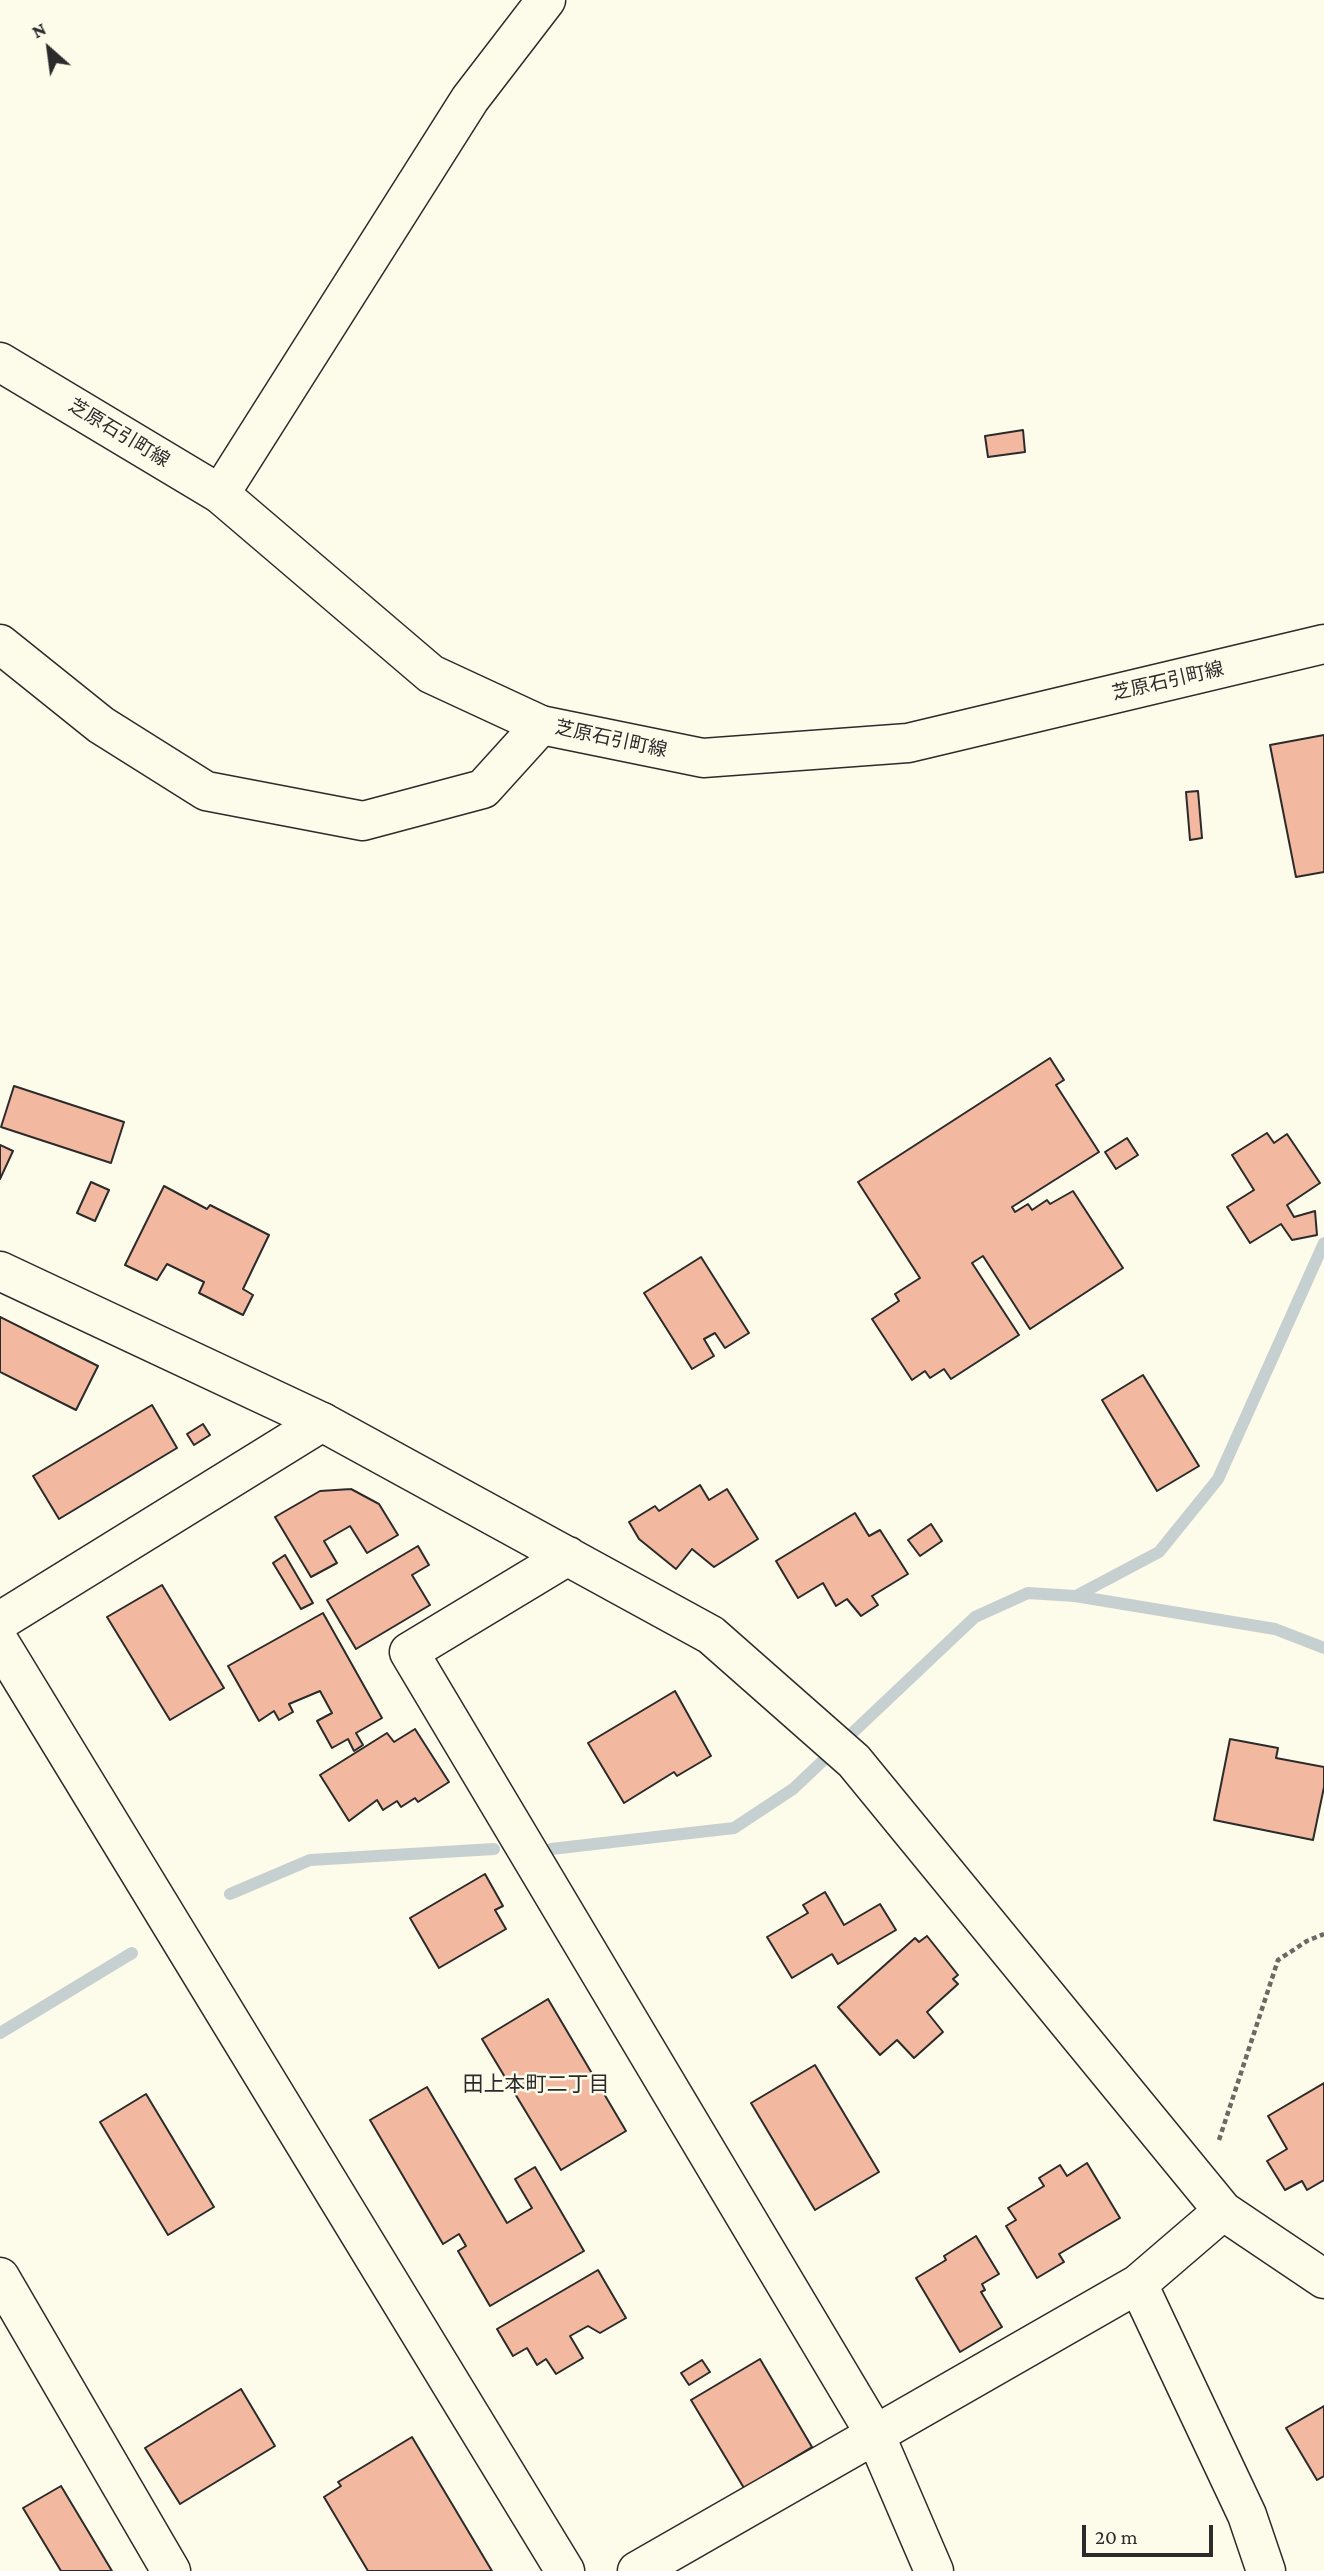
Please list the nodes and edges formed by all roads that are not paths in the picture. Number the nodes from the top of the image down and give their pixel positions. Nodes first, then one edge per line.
1 (546, 0) edge
2 (0, 362) edge
3 (220, 494) junction
4 (0, 644) edge
5 (1324, 644) edge
6 (541, 724) junction
7 (0, 1271) edge
8 (322, 1422) junction
9 (568, 1556) junction
10 (0, 1621) edge
11 (0, 1643) edge
12 (1223, 2211) junction
13 (0, 2277) edge
14 (1324, 2279) edge
15 (1138, 2284) junction
16 (875, 2434) junction
17 (171, 2571) edge
18 (565, 2571) edge
19 (637, 2571) edge
20 (934, 2571) edge
21 (1266, 2571) edge

1 - 3 street
2 - 3 street, 芝原石引町線
3 - 6 street, 芝原石引町線
4 - 6 street
5 - 6 street, 芝原石引町線
7 - 8 street
8 - 9 street
8 - 10 street
9 - 12 street
9 - 16 street
11 - 18 street
12 - 14 street
12 - 15 street
13 - 17 street
15 - 16 street
15 - 21 street
16 - 19 street
16 - 20 street

